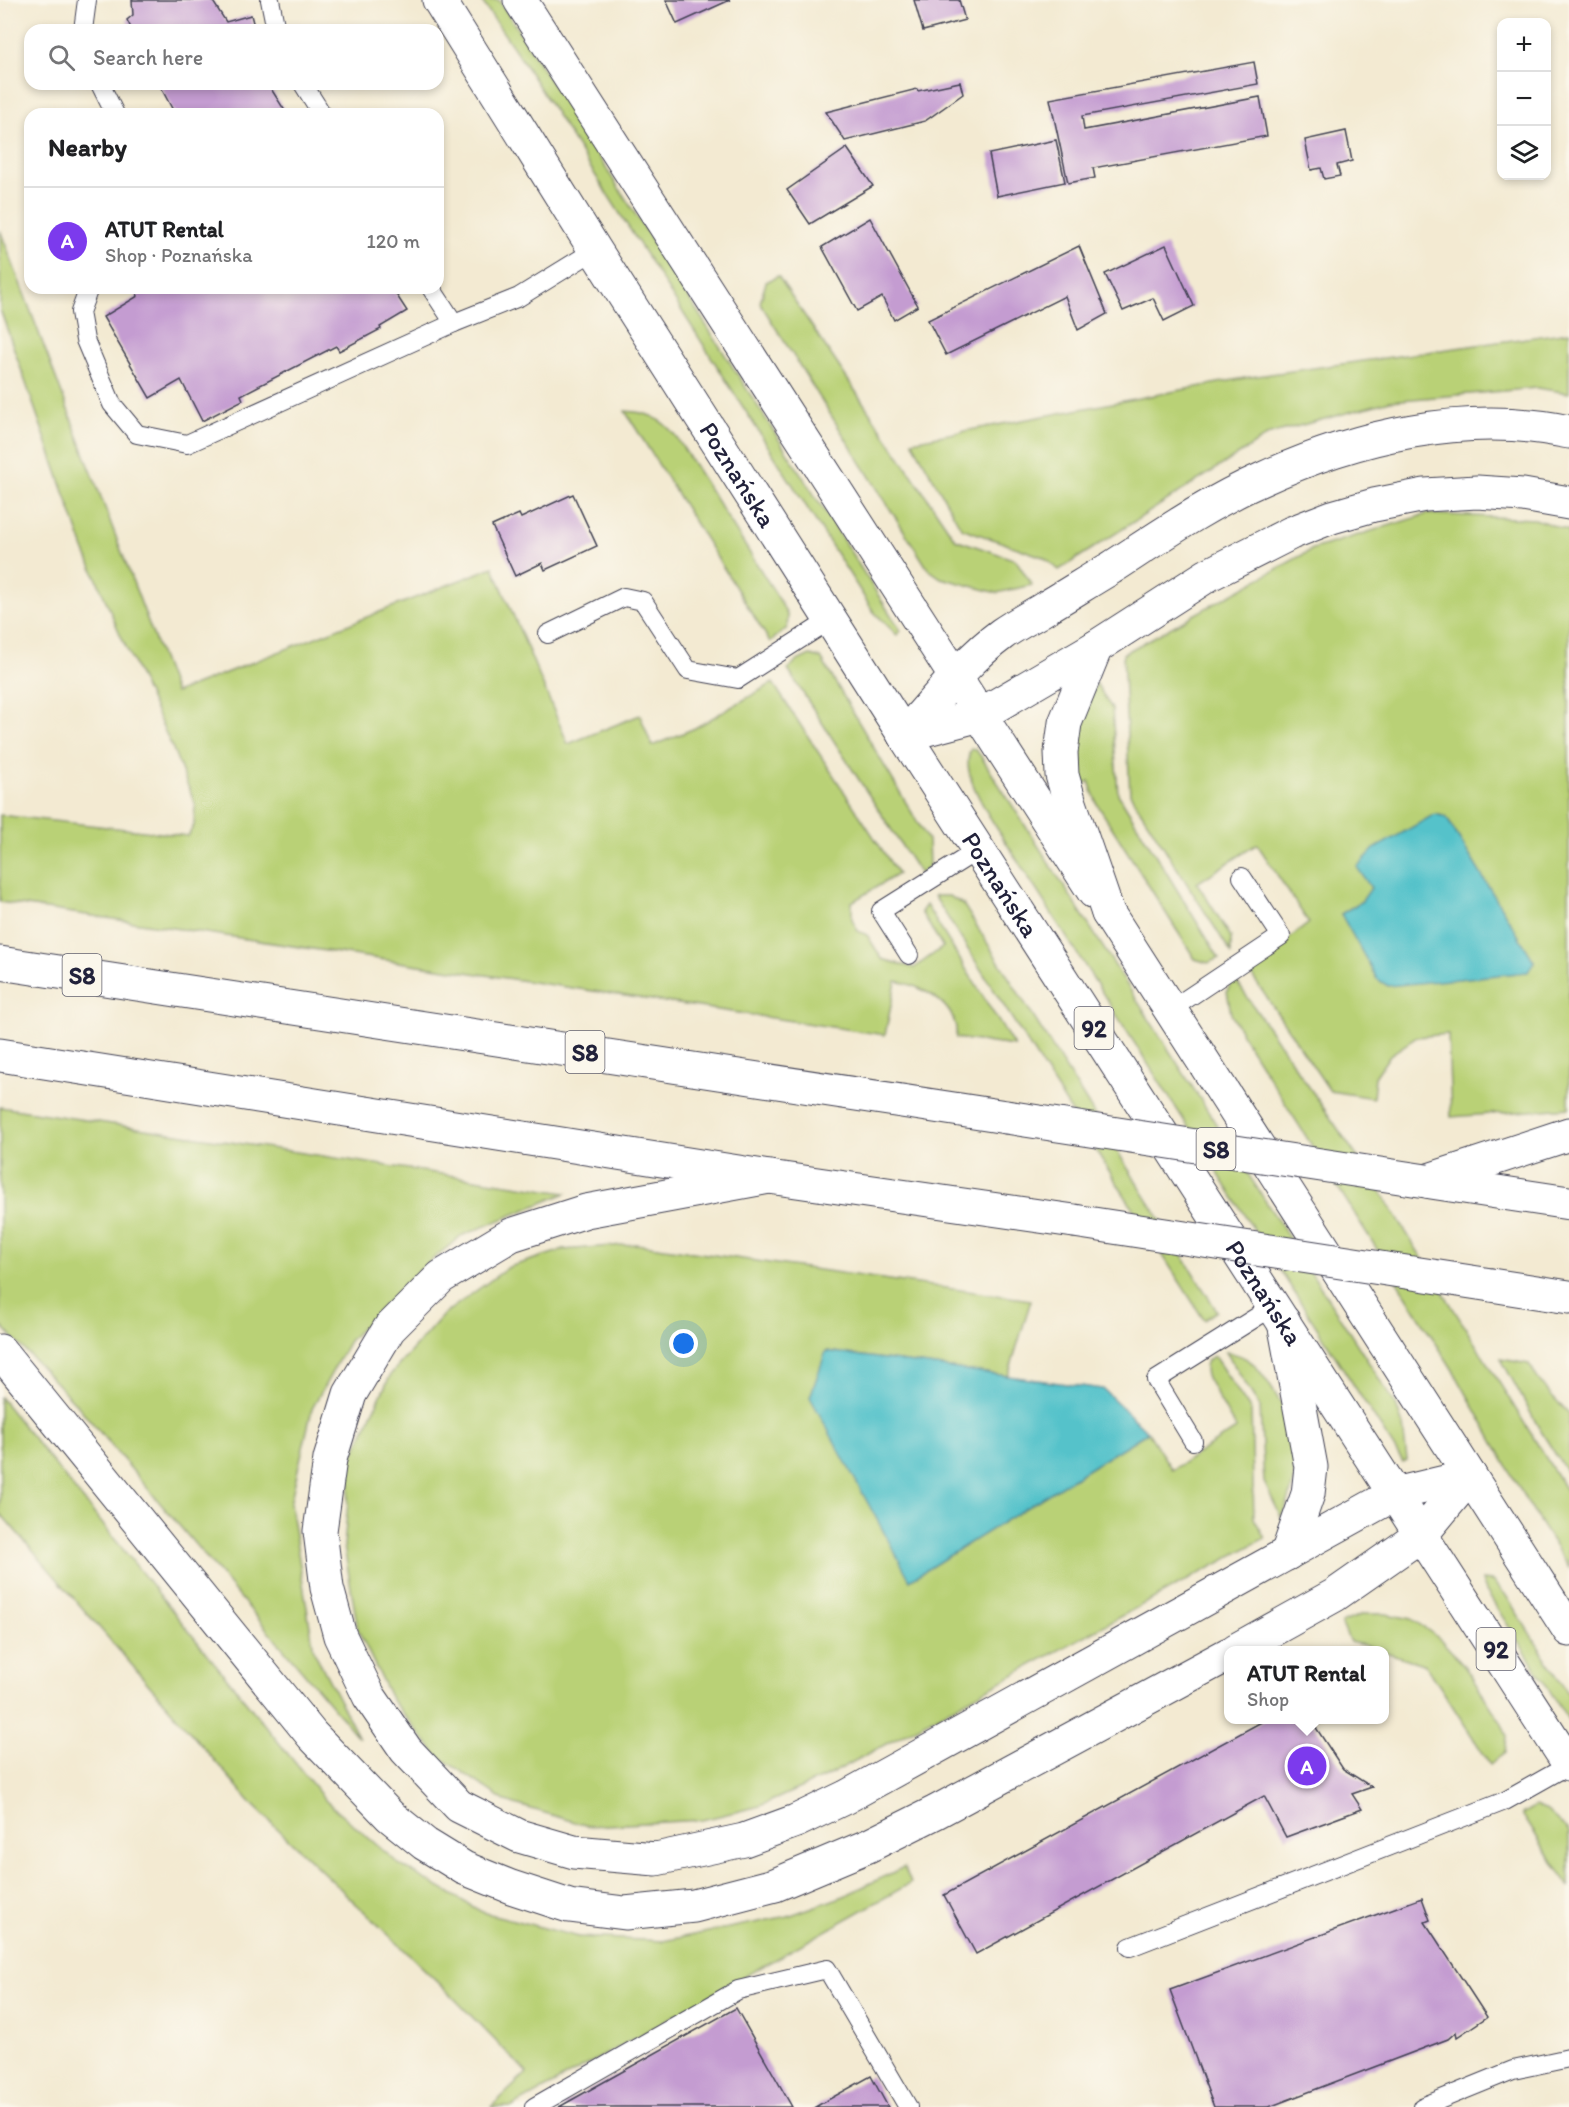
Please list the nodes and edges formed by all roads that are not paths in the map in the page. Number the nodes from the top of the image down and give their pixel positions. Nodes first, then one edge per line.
1 (87, 0) edge
2 (270, 0) edge
3 (439, 0) edge
4 (520, 0) edge
5 (85, 24) edge
6 (275, 24) edge
7 (103, 90) edge
8 (307, 90) edge
9 (112, 108) edge
10 (318, 108) edge
11 (596, 250) junction
12 (87, 294) edge
13 (435, 294) edge
14 (453, 323) junction
15 (1569, 432) edge
16 (1569, 504) edge
17 (830, 620) junction
18 (548, 634) dead end
19 (1096, 647) junction
20 (956, 677) junction
21 (980, 715) junction
22 (904, 735) junction
23 (978, 850) junction
24 (1242, 877) dead end
25 (1108, 913) junction
26 (909, 955) dead end
27 (0, 963) edge
28 (1170, 1010) junction
29 (0, 1055) edge
30 (1569, 1134) edge
31 (769, 1177) junction
32 (1426, 1181) junction
33 (1569, 1203) edge
34 (1569, 1297) edge
35 (1279, 1314) junction
36 (0, 1351) edge
37 (1193, 1441) dead end
38 (1470, 1476) junction
39 (1395, 1494) junction
40 (1421, 1535) junction
41 (1287, 1554) junction
42 (1569, 1629) edge
43 (1243, 1646) edge
44 (1224, 1657) edge
45 (1569, 1765) edge
46 (1130, 1947) dead end
47 (1569, 2058) edge
48 (534, 2107) edge
49 (908, 2107) edge
50 (1422, 2107) edge

1 - 5 lane
2 - 6 lane
3 - 11 main road, Poznańska
4 - 20 main road
7 - 9 lane
8 - 10 lane
11 - 14 lane
11 - 17 main road, Poznańska
12 - 14 lane
13 - 14 lane
15 - 20 main road
16 - 19 main road
17 - 18 lane
17 - 22 main road, Poznańska
19 - 21 main road
19 - 25 main road
20 - 21 main road
20 - 22 main road
21 - 22 main road
21 - 25 main road
22 - 23 main road, Poznańska / 92
23 - 26 lane
23 - 35 main road, Poznańska / 92
24 - 28 lane
25 - 28 main road
27 - 32 main road, S8, bridge
28 - 38 main road
29 - 31 main road
30 - 32 main road
31 - 34 main road, bridge
31 - 41 main road
32 - 33 main road, S8
35 - 37 lane
35 - 39 main road, Poznańska / 92
35 - 41 main road
36 - 44 main road
38 - 39 main road
38 - 40 main road
38 - 42 main road
39 - 40 main road, Poznańska / 92
39 - 41 main road
40 - 43 main road
40 - 45 main road, Poznańska / 92
45 - 46 lane
47 - 50 lane
48 - 49 lane

